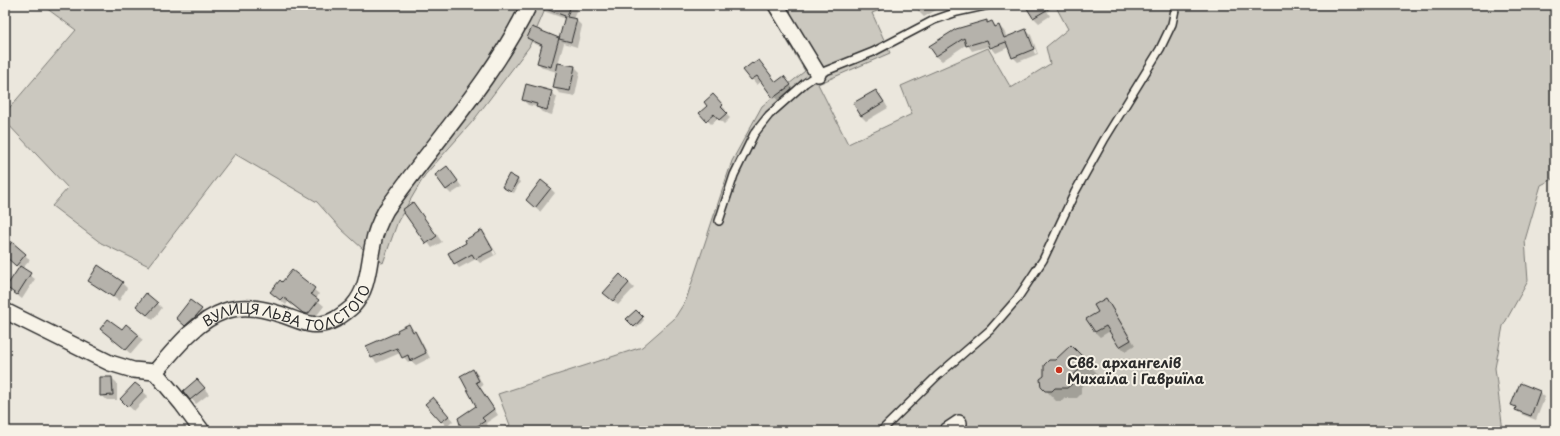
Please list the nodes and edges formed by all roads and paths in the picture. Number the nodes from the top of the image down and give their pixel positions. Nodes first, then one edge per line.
1 (529, 5) edge
2 (776, 5) edge
3 (989, 5) edge
4 (1176, 5) edge
5 (818, 74) junction
6 (719, 221) dead end
7 (5, 312) edge
8 (155, 372) junction
9 (202, 431) edge
10 (881, 431) edge

1 - 8 street, ВУЛИЦЯ ЛЬВА ТОЛСТОГО
2 - 5 street
3 - 5 lane
4 - 10 lane
5 - 6 lane
7 - 8 street
8 - 9 street

